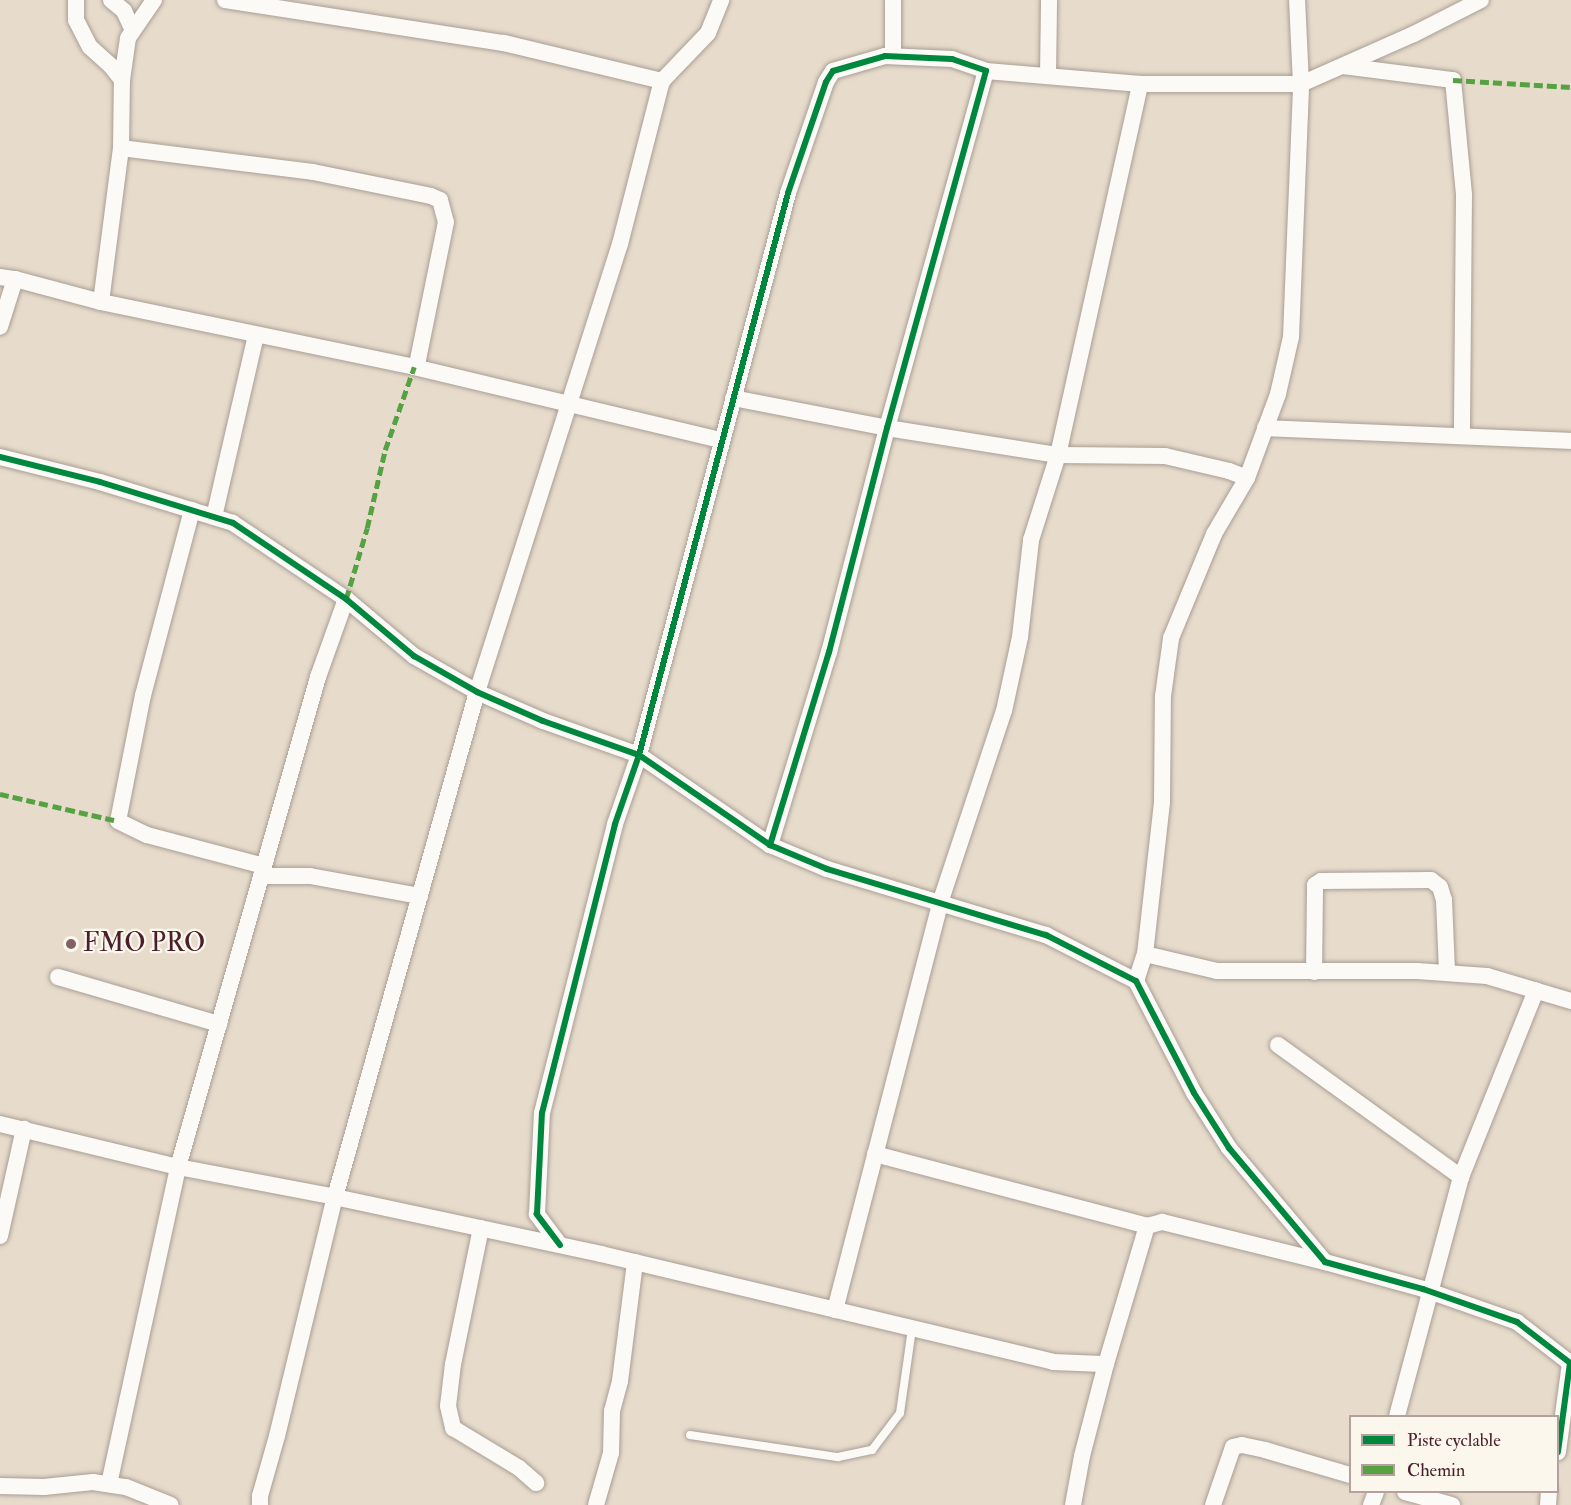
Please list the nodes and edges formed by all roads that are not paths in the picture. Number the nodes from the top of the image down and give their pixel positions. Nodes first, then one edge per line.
1 (76, 0) edge
2 (111, 0) edge
3 (154, 0) edge
4 (225, 0) edge
5 (721, 0) edge
6 (893, 0) edge
7 (1049, 0) edge
8 (1297, 0) edge
9 (1481, 0) edge
10 (133, 30) junction
11 (893, 56) junction
12 (1342, 66) junction
13 (986, 71) junction
14 (1048, 76) junction
15 (122, 80) junction
16 (663, 81) junction
17 (1140, 84) junction
18 (1301, 84) junction
19 (121, 148) junction
20 (7, 278) edge
21 (101, 302) junction
22 (0, 327) edge
23 (256, 334) junction
24 (414, 367) junction
25 (733, 398) junction
26 (569, 404) junction
27 (886, 428) junction
28 (1265, 428) junction
29 (1462, 436) junction
30 (721, 440) junction
31 (1571, 441) edge
32 (1058, 455) junction
33 (0, 457) edge
34 (1247, 478) junction
35 (192, 510) junction
36 (213, 517) junction
37 (346, 599) junction
38 (477, 692) junction
39 (639, 755) junction
40 (770, 845) junction
41 (263, 871) junction
42 (420, 896) junction
43 (940, 903) junction
44 (1146, 954) junction
45 (1314, 972) junction
46 (1447, 973) junction
47 (58, 977) dead end
48 (1136, 981) junction
49 (1536, 990) junction
50 (1571, 1001) edge
51 (219, 1024) junction
52 (1278, 1045) dead end
53 (0, 1124) edge
54 (24, 1129) junction
55 (875, 1154) junction
56 (178, 1167) junction
57 (1461, 1177) junction
58 (335, 1197) junction
59 (1147, 1226) junction
60 (481, 1228) junction
61 (0, 1236) edge
62 (560, 1245) junction
63 (635, 1262) junction
64 (1325, 1262) junction
65 (1432, 1292) junction
66 (835, 1310) junction
67 (912, 1329) junction
68 (1571, 1362) edge
69 (1106, 1364) junction
70 (1397, 1415) edge
71 (690, 1435) dead end
72 (1559, 1439) edge
73 (1349, 1475) edge
74 (536, 1483) dead end
75 (109, 1484) junction
76 (0, 1486) edge
77 (1413, 1493) edge
78 (171, 1505) edge
79 (260, 1505) edge
80 (596, 1505) edge
81 (1073, 1505) edge
82 (1213, 1505) edge
83 (1452, 1505) edge

1 - 15 street
2 - 10 street
3 - 10 street
4 - 16 street
5 - 16 street
6 - 11 street
7 - 14 street
8 - 18 street
9 - 12 street
10 - 15 street
11 - 13 street
11 - 25 street
12 - 18 street
12 - 29 street
13 - 14 street
13 - 27 street
14 - 17 street
15 - 19 street
16 - 26 street
17 - 18 street
17 - 32 street
18 - 28 street
19 - 21 street
19 - 24 street
20 - 21 street
20 - 22 street
21 - 23 street
23 - 24 street
23 - 36 street
24 - 26 street
25 - 27 street
25 - 30 street
26 - 30 street
26 - 38 street
27 - 32 street
27 - 40 street
28 - 29 street
28 - 34 street
29 - 31 street
30 - 39 street
32 - 34 street
32 - 43 street
33 - 35 street
34 - 44 street
35 - 36 street
35 - 41 street
36 - 37 street
37 - 38 street
37 - 41 street
38 - 39 street
38 - 42 street
39 - 40 street
39 - 62 street
40 - 43 street
41 - 42 street
41 - 51 street
42 - 58 street
43 - 48 street
43 - 55 street
44 - 45 street
44 - 48 street
45 - 46 street
45 - 46 street
46 - 49 street
47 - 51 street
48 - 64 street
49 - 50 street
49 - 57 street
51 - 56 street
52 - 57 street
53 - 54 street
54 - 56 street
54 - 61 street
55 - 59 street
55 - 66 street
56 - 58 street
56 - 75 street
57 - 65 street
58 - 60 street
58 - 79 street
59 - 64 street
59 - 69 street
60 - 62 street
60 - 74 street
62 - 63 street
63 - 66 street
63 - 80 street
64 - 65 street
65 - 68 street
65 - 70 street
66 - 67 street
67 - 69 street
67 - 71 lane
68 - 72 street
69 - 81 street
73 - 82 street
75 - 76 street
75 - 78 street
77 - 83 street

